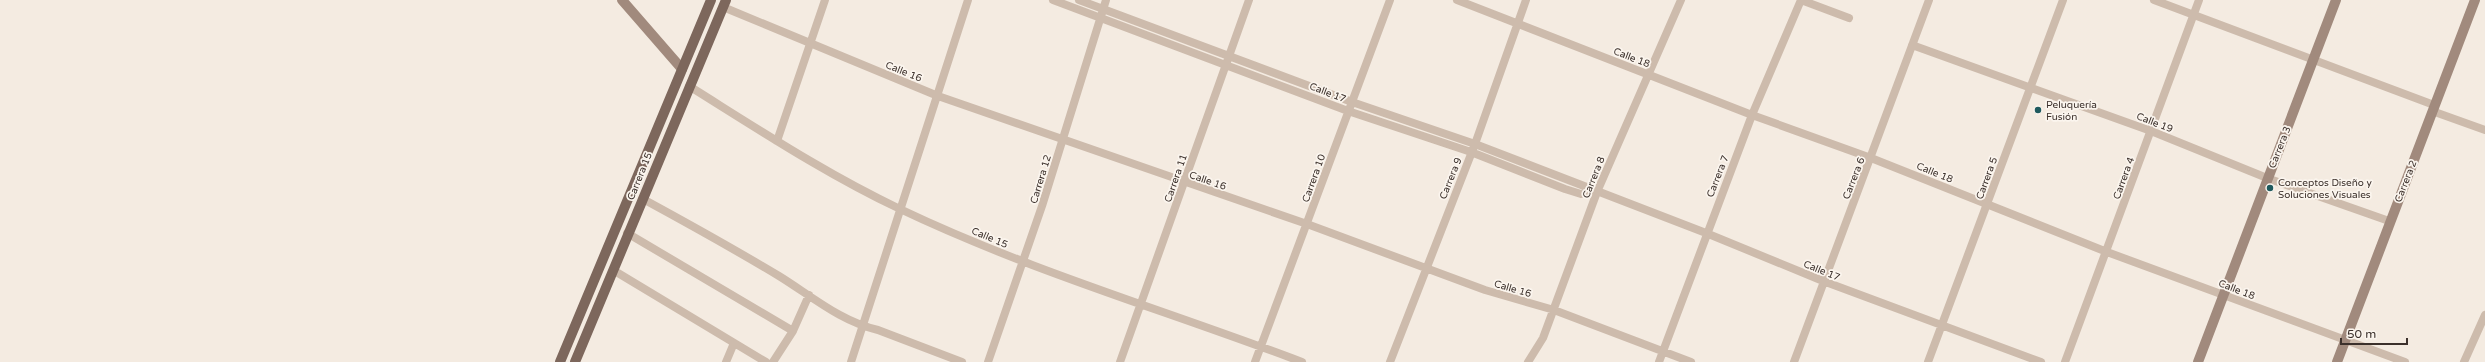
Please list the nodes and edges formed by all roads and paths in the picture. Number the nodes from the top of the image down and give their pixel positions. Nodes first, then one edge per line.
1 (622, 0) edge
2 (711, 0) edge
3 (824, 0) edge
4 (968, 0) edge
5 (1053, 0) edge
6 (1079, 0) edge
7 (1106, 0) edge
8 (1249, 0) edge
9 (1390, 0) edge
10 (1457, 0) edge
11 (1526, 0) edge
12 (1681, 0) edge
13 (1801, 0) edge
14 (1929, 0) edge
15 (2063, 0) edge
16 (2154, 0) edge
17 (2199, 0) edge
18 (2336, 0) edge
19 (2475, 0) edge
20 (724, 4) edge
21 (1103, 8) junction
22 (2193, 16) junction
23 (1100, 17) junction
24 (1849, 18) dead end
25 (1518, 23) junction
26 (809, 43) junction
27 (1912, 45) junction
28 (1227, 60) junction
29 (2312, 60) junction
30 (682, 68) junction
31 (1647, 73) junction
32 (689, 86) junction
33 (2030, 86) junction
34 (938, 96) junction
35 (1352, 102) junction
36 (2433, 108) junction
37 (1348, 111) junction
38 (1752, 115) junction
39 (2485, 130) edge
40 (2151, 131) junction
41 (1062, 139) junction
42 (777, 141) junction
43 (1475, 144) junction
44 (1471, 152) junction
45 (1871, 158) junction
46 (2267, 178) junction
47 (1184, 182) junction
48 (1597, 192) junction
49 (643, 199) junction
50 (1988, 204) junction
51 (902, 210) junction
52 (2389, 220) junction
53 (1307, 224) junction
54 (1706, 233) junction
55 (627, 234) junction
56 (2107, 252) junction
57 (1022, 261) junction
58 (1425, 268) junction
59 (613, 270) junction
60 (1823, 281) junction
61 (809, 295) junction
62 (2224, 295) junction
63 (1142, 306) junction
64 (1554, 310) junction
65 (2485, 316) edge
66 (1942, 324) junction
67 (864, 327) junction
68 (793, 331) junction
69 (2345, 341) junction
70 (734, 343) junction
71 (1261, 346) junction
72 (1663, 352) junction
73 (578, 361) edge
74 (560, 362) edge
75 (726, 362) edge
76 (766, 362) edge
77 (773, 362) edge
78 (851, 362) edge
79 (962, 362) edge
80 (988, 362) edge
81 (1120, 362) edge
82 (1255, 362) edge
83 (1302, 362) edge
84 (1390, 362) edge
85 (1528, 362) edge
86 (1659, 362) edge
87 (1691, 362) edge
88 (1794, 362) edge
89 (1928, 362) edge
90 (2041, 362) edge
91 (2065, 362) edge
92 (2198, 362) edge
93 (2337, 362) edge
94 (2405, 362) edge
95 (2464, 362) edge

1 - 30 main road
2 - 30 main road, Carrera 15
3 - 26 street
4 - 34 street
5 - 23 street, Calle 17
6 - 21 street, Calle 17
7 - 21 street, Carrera 12
8 - 28 street, Carrera 11
9 - 35 street, Carrera 10
10 - 25 street, Calle 18
11 - 25 street, Carrera 9
12 - 31 street, Carrera 8
13 - 24 street
13 - 38 street, Carrera 7
14 - 27 street, Carrera 6
15 - 33 street, Carrera 5
16 - 22 street
17 - 22 street, Carrera 4
18 - 29 main road, Carrera 3
19 - 36 main road, Carrera 2
20 - 26 street, Calle 16
20 - 32 main road, Carrera 15
21 - 23 street, Carrera 12
21 - 28 street, Calle 17
22 - 29 street
22 - 40 street, Carrera 4
23 - 28 street, Calle 17
23 - 41 street, Carrera 12
25 - 31 street, Calle 18
25 - 43 street, Carrera 9
26 - 34 street, Calle 16
26 - 42 street
27 - 33 street, Calle 19
27 - 45 street, Carrera 6
28 - 35 street, Calle 17
28 - 37 street, Calle 17
28 - 47 street, Carrera 11
29 - 36 street
29 - 46 main road, Carrera 3
30 - 74 main road, Carrera 15
31 - 38 street, Calle 18
31 - 48 street, Carrera 8
32 - 42 street, Calle 15
32 - 49 main road, Carrera 15
33 - 40 street, Calle 19
33 - 50 street, Carrera 5
34 - 41 street, Calle 16
34 - 51 street
35 - 37 street, Carrera 10
35 - 43 street, Calle 17
36 - 39 street
36 - 52 main road, Carrera 2
37 - 44 street, Calle 17
37 - 53 street, Carrera 10
38 - 45 street, Calle 18
38 - 54 street, Carrera 7
40 - 46 street, Calle 19
40 - 56 street, Carrera 4
41 - 47 street, Calle 16
41 - 57 street, Carrera 12
42 - 51 street, Calle 15
43 - 44 street, Carrera 9
43 - 48 street, Calle 17
44 - 48 street, Calle 17
44 - 58 street, Carrera 9
45 - 50 street, Calle 18
45 - 60 street, Carrera 6
46 - 52 street, Calle 19
46 - 62 main road, Carrera 3
47 - 53 street, Calle 16
47 - 63 street, Carrera 11
48 - 54 street, Calle 17
48 - 64 street, Carrera 8
49 - 55 main road, Carrera 15
49 - 61 street
50 - 56 street, Calle 18
50 - 66 street, Carrera 5
51 - 57 street, Calle 15
51 - 67 street
52 - 69 main road, Carrera 2
53 - 58 street, Calle 16
53 - 71 street, Carrera 10
54 - 60 street, Calle 17
54 - 72 street, Carrera 7
55 - 59 main road, Carrera 15
55 - 68 street
56 - 62 street, Calle 18
56 - 91 street, Carrera 4
57 - 63 street, Calle 15
57 - 80 street, Carrera 12
58 - 64 street, Calle 16
58 - 84 street, Carrera 9
59 - 70 street
59 - 73 main road, Carrera 15
60 - 66 street, Calle 17
60 - 88 street, Carrera 6
61 - 67 street
61 - 68 street
62 - 69 street, Calle 18
62 - 92 main road, Carrera 3
63 - 71 street, Calle 15
63 - 81 street, Carrera 11
64 - 72 street, Calle 16
64 - 85 street, Carrera 8
65 - 95 street
66 - 89 street, Carrera 5
66 - 90 street, Calle 17
67 - 78 street
67 - 79 street
68 - 77 street
69 - 93 main road, Carrera 2
69 - 94 street, Calle 18
70 - 75 street
70 - 76 street
71 - 82 street, Carrera 10
71 - 83 street, Calle 15
72 - 86 street, Carrera 7
72 - 87 street, Calle 16

